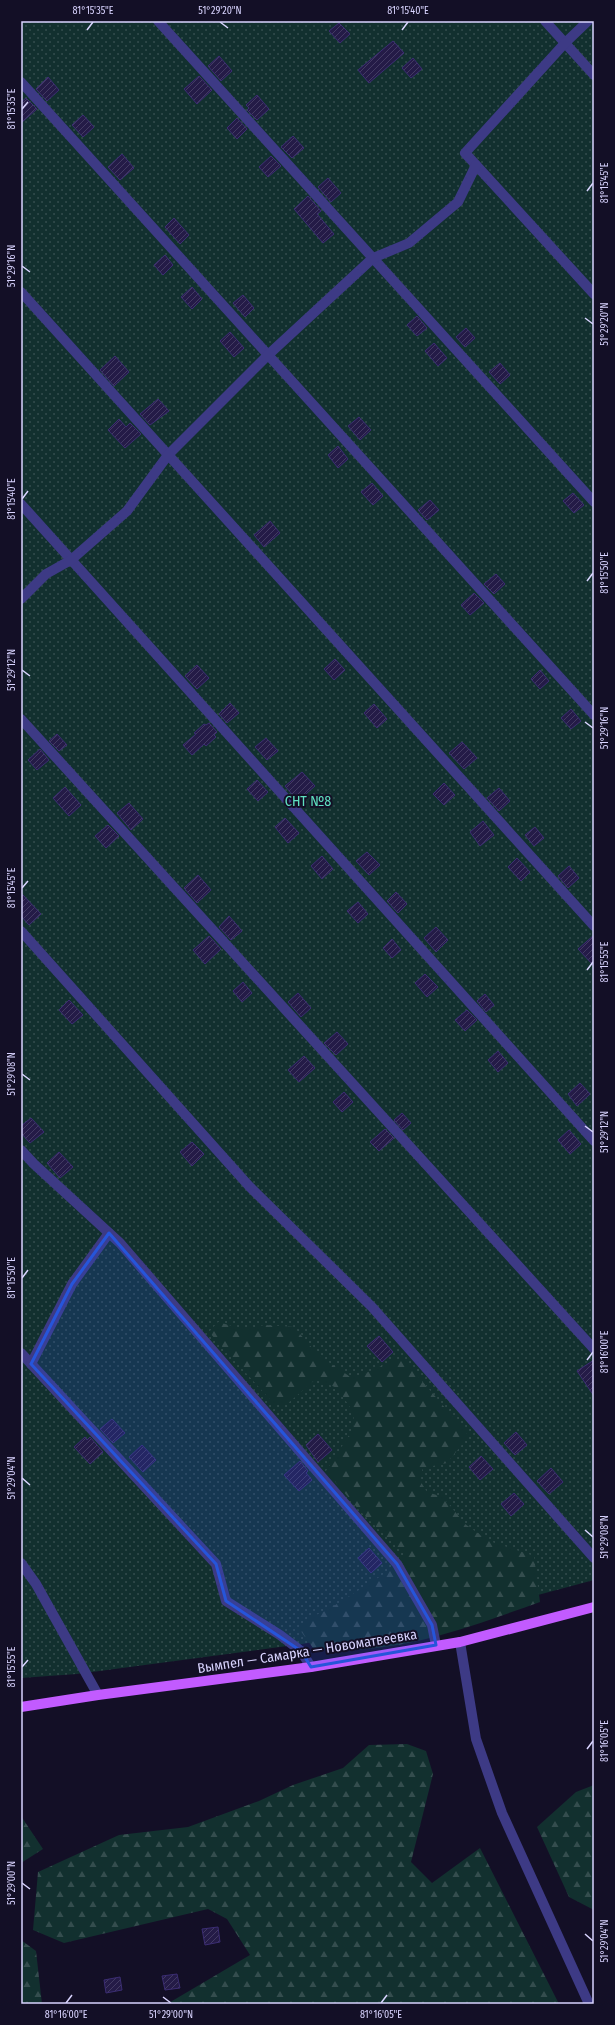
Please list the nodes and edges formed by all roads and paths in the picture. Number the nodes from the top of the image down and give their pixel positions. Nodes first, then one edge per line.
1 (158, 21) edge
2 (545, 21) edge
3 (588, 21) edge
4 (565, 43) junction
5 (594, 75) edge
6 (21, 82) edge
7 (476, 165) junction
8 (372, 258) junction
9 (21, 292) edge
10 (594, 294) edge
11 (268, 355) junction
12 (168, 455) junction
13 (594, 502) edge
14 (21, 504) edge
15 (71, 560) junction
16 (21, 599) edge
17 (594, 715) edge
18 (21, 718) edge
19 (594, 926) edge
20 (21, 931) edge
21 (594, 1141) edge
22 (21, 1150) edge
23 (109, 1233) junction
24 (594, 1349) edge
25 (21, 1353) edge
26 (31, 1364) junction
27 (594, 1558) edge
28 (21, 1563) edge
29 (594, 1607) edge
30 (460, 1642) junction
31 (436, 1645) junction
32 (311, 1667) junction
33 (98, 1695) junction
34 (21, 1707) edge
35 (589, 2004) edge

1 - 8 street
2 - 4 street
3 - 4 street
4 - 5 street
4 - 7 street
6 - 11 street
7 - 8 street
7 - 10 street
8 - 11 street
8 - 13 street
9 - 12 street
11 - 12 street
11 - 17 street
12 - 15 street
12 - 19 street
14 - 15 street
15 - 16 street
15 - 21 street
18 - 24 street
20 - 27 street
22 - 23 street
23 - 26 street
23 - 31 street
25 - 26 street
26 - 32 street
28 - 33 street
29 - 30 main road, Вымпел — Самарка — Новоматвеевка
30 - 31 main road, Вымпел — Самарка — Новоматвеевка
30 - 35 street
31 - 32 main road, Вымпел — Самарка — Новоматвеевка
32 - 33 main road, Вымпел — Самарка — Новоматвеевка
33 - 34 main road, Вымпел — Самарка — Новоматвеевка

